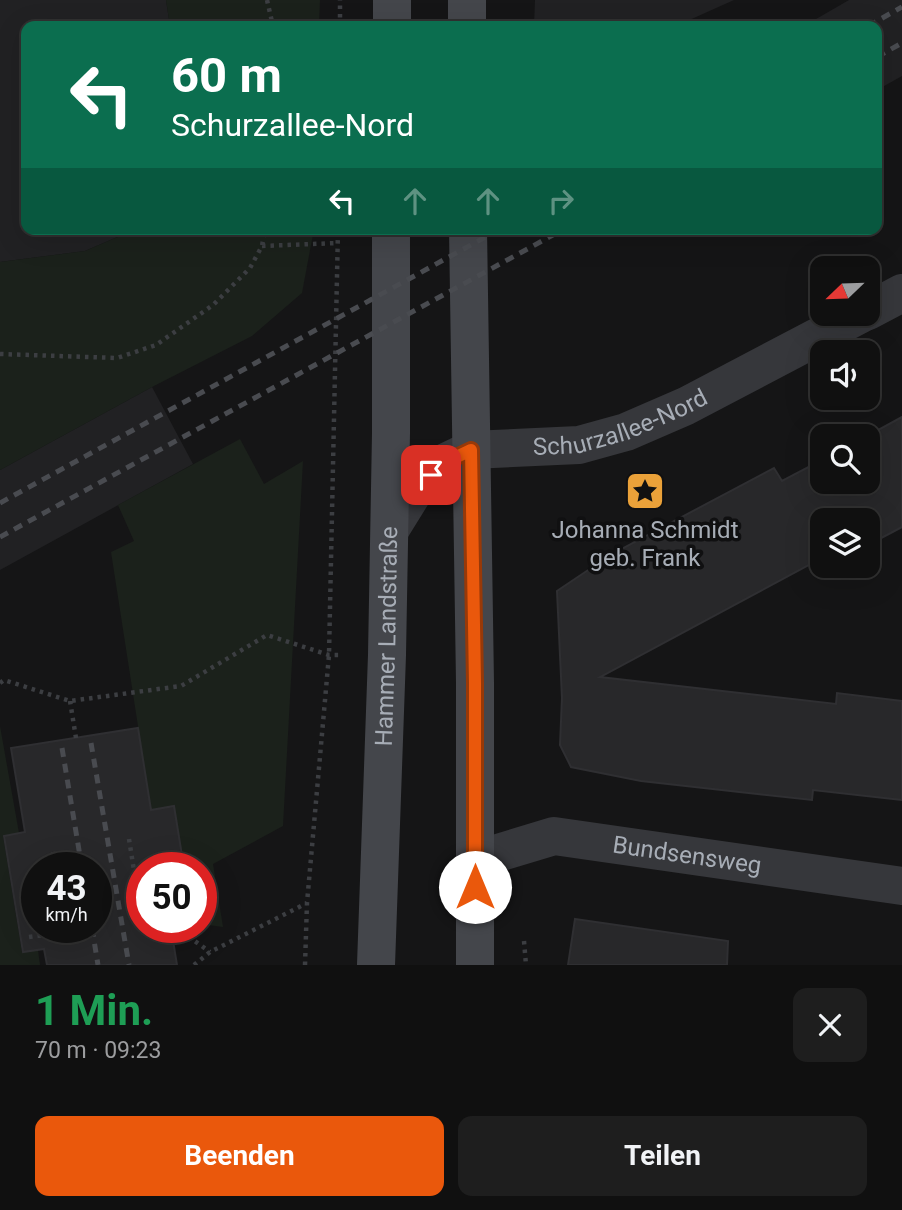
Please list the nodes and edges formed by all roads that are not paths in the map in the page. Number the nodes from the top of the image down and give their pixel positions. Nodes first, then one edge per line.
1 (393, 0) edge
2 (467, 0) edge
3 (392, 21) edge
4 (467, 21) edge
5 (391, 235) edge
6 (468, 246) edge
7 (902, 293) edge
8 (880, 305) edge
9 (838, 326) edge
10 (471, 450) junction
11 (390, 530) junction
12 (380, 820) junction
13 (475, 860) junction
14 (902, 886) edge
15 (376, 965) edge
16 (402, 965) edge
17 (475, 965) edge

1 - 3 main road
2 - 4 main road
5 - 11 main road, Hammer Landstraße
6 - 10 main road
7 - 8 street
9 - 10 street, Schurzallee-Nord
10 - 11 street, Schurzallee-Nord
10 - 13 main road
11 - 12 main road, Hammer Landstraße
12 - 15 main road, Hammer Landstraße
12 - 16 main road
13 - 14 street, Bundsensweg
13 - 17 main road

